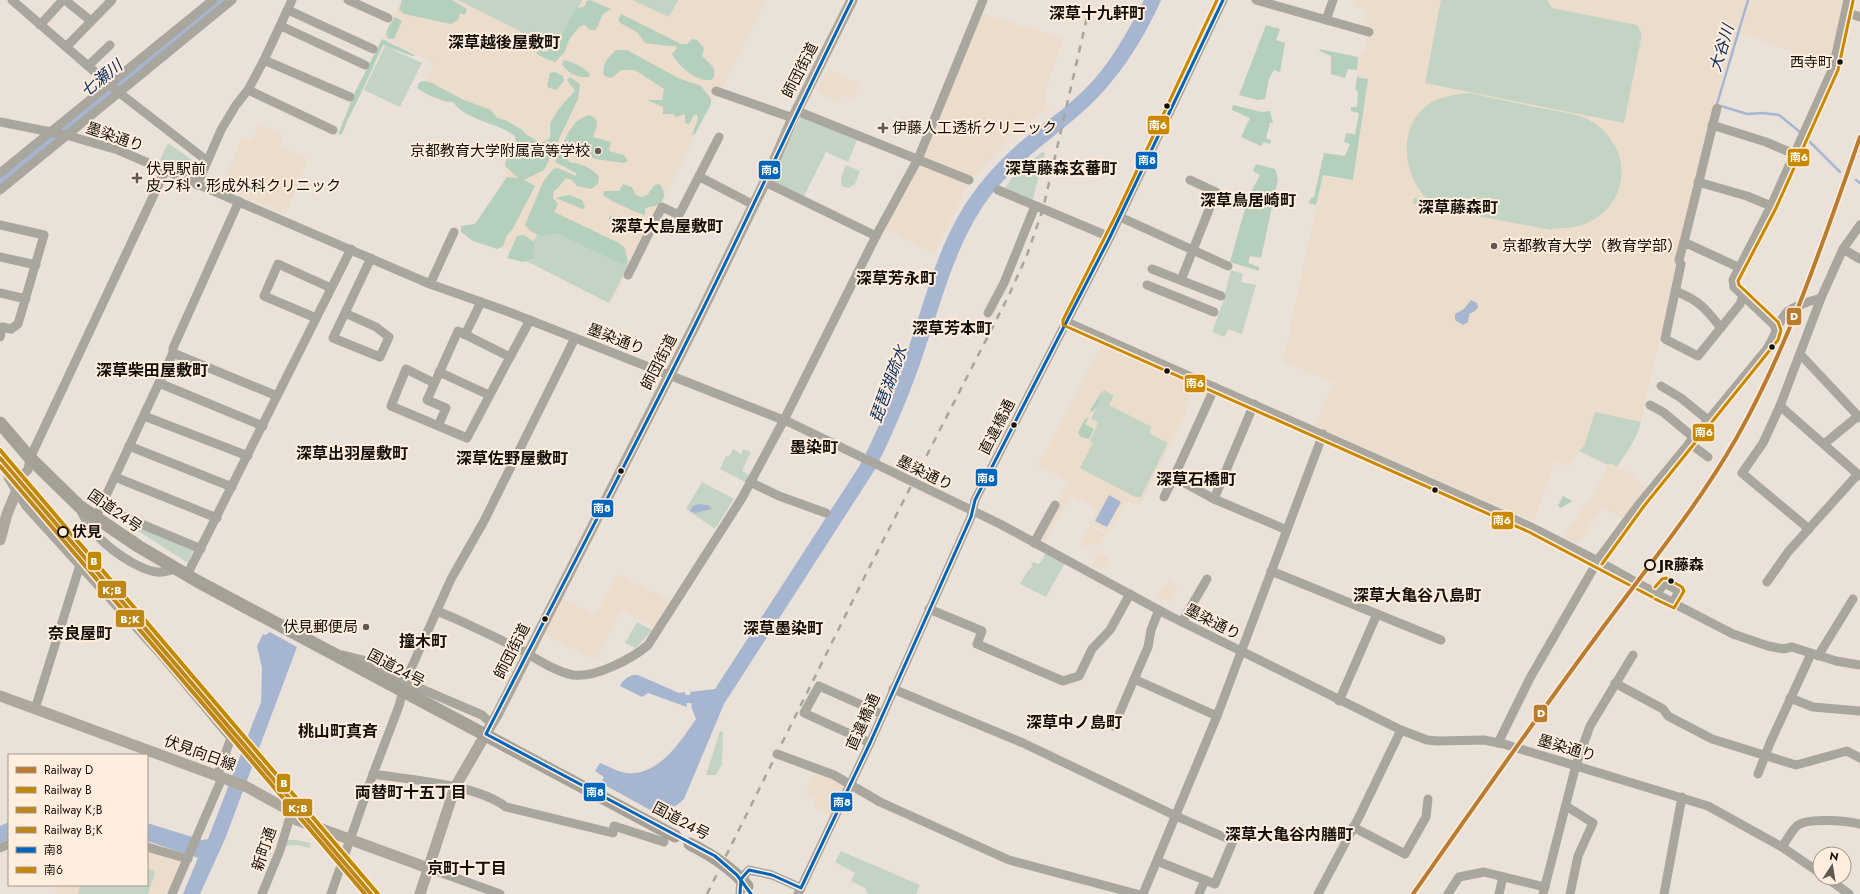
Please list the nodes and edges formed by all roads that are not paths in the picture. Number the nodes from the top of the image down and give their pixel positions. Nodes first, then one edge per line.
1 (12, 0) edge
2 (64, 0) edge
3 (112, 0) edge
4 (213, 0) edge
5 (232, 0) edge
6 (292, 0) edge
7 (348, 0) edge
8 (852, 0) edge
9 (983, 0) edge
10 (1223, 0) edge
11 (1256, 0) edge
12 (1334, 0) edge
13 (1848, 0) edge
14 (288, 10) junction
15 (1846, 12) junction
16 (1860, 17) edge
17 (388, 18) dead end
18 (1326, 20) junction
19 (91, 21) junction
20 (40, 25) junction
21 (281, 26) junction
22 (1369, 32) dead end
23 (110, 45) dead end
24 (66, 47) junction
25 (373, 50) dead end
26 (264, 60) junction
27 (365, 65) dead end
28 (88, 66) junction
29 (114, 89) junction
30 (248, 90) junction
31 (716, 91) dead end
32 (350, 97) dead end
33 (1717, 108) dead end
34 (795, 115) junction
35 (0, 122) edge
36 (1712, 125) junction
37 (333, 130) dead end
38 (52, 132) junction
39 (65, 135) junction
40 (719, 137) dead end
41 (1794, 154) junction
42 (918, 159) junction
43 (206, 160) junction
44 (165, 171) junction
45 (0, 173) edge
46 (700, 177) junction
47 (969, 180) dead end
48 (1190, 180) dead end
49 (765, 182) junction
50 (1698, 182) junction
51 (197, 185) junction
52 (0, 190) edge
53 (998, 190) dead end
54 (239, 202) junction
55 (754, 205) junction
56 (1035, 206) junction
57 (1771, 206) junction
58 (1120, 217) junction
59 (0, 225) edge
60 (1860, 225) edge
61 (454, 232) dead end
62 (876, 236) junction
63 (1110, 237) junction
64 (1684, 242) junction
65 (351, 249) junction
66 (1843, 249) junction
67 (1193, 250) junction
68 (0, 256) edge
69 (371, 258) junction
70 (1860, 259) edge
71 (36, 265) junction
72 (1228, 266) dead end
73 (1738, 267) junction
74 (1152, 269) dead end
75 (628, 275) dead end
76 (1184, 282) junction
77 (430, 284) junction
78 (1147, 285) dead end
79 (331, 288) junction
80 (1675, 291) junction
81 (0, 293) edge
82 (1221, 296) dead end
83 (1744, 296) junction
84 (1180, 298) junction
85 (26, 299) junction
86 (1817, 299) junction
87 (481, 302) junction
88 (1214, 312) dead end
89 (345, 313) junction
90 (988, 313) dead end
91 (316, 318) junction
92 (530, 320) junction
93 (1067, 322) junction
94 (1, 327) edge
95 (1721, 328) junction
96 (1776, 330) junction
97 (465, 335) junction
98 (0, 337) edge
99 (575, 338) junction
100 (173, 353) junction
101 (1800, 354) junction
102 (510, 357) junction
103 (439, 372) junction
104 (669, 375) junction
105 (159, 383) junction
106 (434, 383) junction
107 (1215, 386) junction
108 (1661, 386) dead end
109 (489, 395) junction
110 (277, 396) junction
111 (1254, 404) junction
112 (1650, 405) dead end
113 (1780, 406) junction
114 (144, 416) junction
115 (1859, 417) edge
116 (783, 420) junction
117 (1708, 420) junction
118 (0, 424) edge
119 (263, 426) junction
120 (438, 426) junction
121 (1323, 434) junction
122 (1691, 440) junction
123 (1824, 444) junction
124 (129, 446) junction
125 (248, 456) junction
126 (1708, 457) dead end
127 (30, 458) junction
128 (1859, 475) edge
129 (115, 477) junction
130 (1174, 477) junction
131 (10, 482) edge
132 (750, 482) junction
133 (232, 488) junction
134 (1164, 497) dead end
135 (1214, 499) junction
136 (1055, 505) dead end
137 (79, 506) junction
138 (972, 511) junction
139 (4, 512) edge
140 (115, 513) dead end
141 (826, 513) dead end
142 (217, 518) junction
143 (95, 519) junction
144 (1809, 529) junction
145 (1287, 530) junction
146 (0, 540) edge
147 (1034, 543) junction
148 (201, 549) junction
149 (1598, 560) junction
150 (80, 565) junction
151 (1271, 571) junction
152 (182, 572) junction
153 (1206, 579) dead end
154 (1767, 582) dead end
155 (1130, 594) junction
156 (1656, 594) junction
157 (1853, 599) dead end
158 (1673, 603) junction
159 (929, 609) junction
160 (1159, 610) junction
161 (437, 611) junction
162 (1376, 614) junction
163 (1182, 622) junction
164 (1441, 640) dead end
165 (1243, 649) junction
166 (527, 654) junction
167 (1633, 655) dead end
168 (1815, 655) junction
169 (1860, 664) edge
170 (1134, 679) junction
171 (1615, 683) junction
172 (405, 686) junction
173 (893, 689) junction
174 (0, 696) edge
175 (1790, 698) junction
176 (1339, 701) junction
177 (36, 709) junction
178 (1860, 711) edge
179 (882, 714) junction
180 (1217, 716) junction
181 (1114, 726) dead end
182 (489, 729) junction
183 (1401, 730) junction
184 (870, 743) junction
185 (1498, 743) junction
186 (778, 754) dead end
187 (1765, 756) junction
188 (1860, 758) edge
189 (1576, 765) junction
190 (373, 774) junction
191 (1758, 774) dead end
192 (222, 778) junction
193 (850, 785) junction
194 (455, 787) junction
195 (1682, 797) junction
196 (1428, 799) dead end
197 (1566, 806) junction
198 (291, 814) junction
199 (1176, 816) junction
200 (1860, 824) edge
201 (1354, 827) junction
202 (669, 837) junction
203 (350, 839) junction
204 (1782, 846) junction
205 (148, 847) edge
206 (188, 858) junction
207 (1158, 861) junction
208 (1812, 867) edge
209 (428, 868) junction
210 (1503, 877) junction
211 (1205, 880) junction
212 (1837, 886) edge
213 (746, 891) edge
214 (799, 891) edge
215 (1544, 891) edge
216 (1144, 893) edge
217 (1846, 893) edge
218 (172, 894) edge
219 (262, 894) edge
220 (331, 894) edge
221 (420, 894) edge
222 (500, 894) edge
223 (1199, 894) edge
224 (1318, 894) edge
225 (1448, 894) edge
226 (1499, 894) edge
227 (1570, 894) edge
228 (1664, 894) edge

1 - 20 street
2 - 19 street
2 - 20 street
3 - 19 street
4 - 29 street
5 - 29 street
6 - 14 street
7 - 17 street
8 - 34 main road, 師団街道
9 - 42 street
10 - 58 street, 直違橋通
11 - 18 street
12 - 18 street
13 - 15 street
14 - 21 street
14 - 25 street
15 - 16 street
15 - 41 street
18 - 22 street
19 - 24 street
20 - 24 street
21 - 26 street
21 - 27 street
23 - 28 street
24 - 28 street
26 - 30 street
26 - 32 street
28 - 29 street
29 - 38 street
29 - 39 street
29 - 43 street
30 - 37 street
30 - 43 street
31 - 34 street
33 - 36 street
34 - 42 street
34 - 49 main road, 師団街道
35 - 38 street, 墨染通り
36 - 41 street
36 - 50 street
38 - 39 street, 墨染通り
38 - 45 street
39 - 44 street, 墨染通り
39 - 52 street
40 - 46 street
41 - 57 street
42 - 47 street
42 - 62 street
43 - 51 street
44 - 51 street, 墨染通り
44 - 127 street
46 - 55 street
46 - 75 street
48 - 67 street
49 - 55 main road, 師団街道
49 - 62 street
50 - 57 street
50 - 64 street
51 - 54 street, 墨染通り
53 - 56 street
54 - 65 street, 墨染通り
54 - 100 street
55 - 104 main road, 師団街道
56 - 63 street
56 - 90 street
57 - 73 street
58 - 63 street, 直違橋通
58 - 67 street
59 - 71 street
60 - 66 street
61 - 77 street
62 - 116 street
63 - 93 street, 直違橋通
64 - 73 street
64 - 80 street
65 - 69 street, 墨染通り
65 - 79 street
66 - 70 street
66 - 86 street
67 - 72 street
67 - 76 street
68 - 71 street
69 - 77 street, 墨染通り
69 - 89 street
71 - 85 street
73 - 83 street
74 - 76 street
76 - 82 street
76 - 84 street
77 - 87 street, 墨染通り
78 - 84 street
79 - 91 street
79 - 91 street
80 - 95 street
80 - 95 street
81 - 85 street
83 - 95 street
83 - 96 street
84 - 88 street
85 - 94 street
86 - 96 street
86 - 101 street
87 - 92 street, 墨染通り
87 - 97 street
89 - 89 street
91 - 110 street
92 - 99 street, 墨染通り
92 - 102 street
93 - 107 street
93 - 138 street, 直違橋通
94 - 98 street
96 - 117 street
97 - 102 street
97 - 103 street
99 - 104 street, 墨染通り
99 - 161 street
100 - 105 street
100 - 110 street
101 - 113 street
101 - 115 street
102 - 109 street
103 - 106 street
103 - 109 street
104 - 116 street, 墨染通り
104 - 166 main road, 師団街道
105 - 114 street
105 - 119 street
106 - 120 street
106 - 120 street
107 - 111 street
107 - 130 street
108 - 117 street
109 - 120 street
110 - 119 street
111 - 121 street
111 - 135 street
112 - 122 street
113 - 123 street
113 - 144 street
114 - 124 street
114 - 125 street
115 - 123 street
116 - 132 street
116 - 138 street, 墨染通り
117 - 122 street
118 - 127 highway, 国道24号
119 - 125 street
121 - 145 street
121 - 149 street
122 - 126 street
122 - 149 street
123 - 128 street
124 - 129 street
124 - 133 street
125 - 133 street
127 - 131 street
127 - 137 highway, 国道24号
128 - 144 street
129 - 142 street
129 - 143 street
130 - 134 street
130 - 135 street
131 - 139 main road
131 - 150 street
132 - 141 street
132 - 166 street
133 - 142 street
135 - 145 street
136 - 147 street
137 - 143 highway, 国道24号
137 - 152 street
138 - 147 street, 墨染通り
138 - 159 street, 直違橋通
139 - 146 main road
140 - 148 street
142 - 148 street
143 - 152 highway, 国道24号
144 - 154 street
145 - 151 street
147 - 155 street, 墨染通り
148 - 152 street
149 - 156 street
149 - 185 street
150 - 177 street
150 - 192 street
151 - 162 street
151 - 165 street
152 - 172 highway, 国道24号
153 - 163 street
155 - 159 street
155 - 160 street, 墨染通り
156 - 158 street
156 - 158 street
157 - 168 street
158 - 168 street
159 - 173 street, 直違橋通
160 - 163 street, 墨染通り
160 - 170 street
161 - 166 street
161 - 172 street
162 - 164 street
162 - 176 street
163 - 165 street, 墨染通り
165 - 176 street, 墨染通り
165 - 180 street
166 - 182 main road, 師団街道
167 - 171 street
168 - 169 street
168 - 175 street
170 - 180 street
170 - 181 street
171 - 187 street
171 - 189 street
172 - 182 highway, 国道24号
172 - 190 street
173 - 179 street, 直違橋通
173 - 199 street
174 - 177 main road, 伏見向日線
175 - 178 street
175 - 187 street
176 - 183 street, 墨染通り
177 - 192 main road, 伏見向日線
179 - 184 street, 直違橋通
179 - 184 street
180 - 199 street
182 - 194 main road, 師団街道
182 - 202 highway, 国道24号
183 - 185 street, 墨染通り
183 - 201 street
184 - 193 street, 直違橋通
185 - 189 street, 墨染通り
186 - 193 street
187 - 188 street
187 - 191 street
189 - 195 street, 墨染通り
189 - 197 street
190 - 194 street
190 - 203 street
192 - 198 main road, 伏見向日線
192 - 206 street
193 - 214 street, 直違橋通
193 - 216 street
194 - 202 street
194 - 209 main road, 師団街道
195 - 204 street, 墨染通り
195 - 228 street
196 - 201 street
197 - 215 street
197 - 227 street
198 - 203 main road, 伏見向日線
198 - 219 street, 新町通
199 - 207 street
199 - 211 street
200 - 204 street
201 - 224 street
202 - 213 highway, 国道24号, bridge
203 - 209 main road, 伏見向日線
203 - 220 street
204 - 208 street, 墨染通り
205 - 206 street
206 - 218 street
207 - 211 street
207 - 216 street
209 - 221 main road, 師団街道
209 - 222 street
210 - 215 street
210 - 225 street
210 - 226 street
211 - 223 street
212 - 217 street
213 - 214 street

